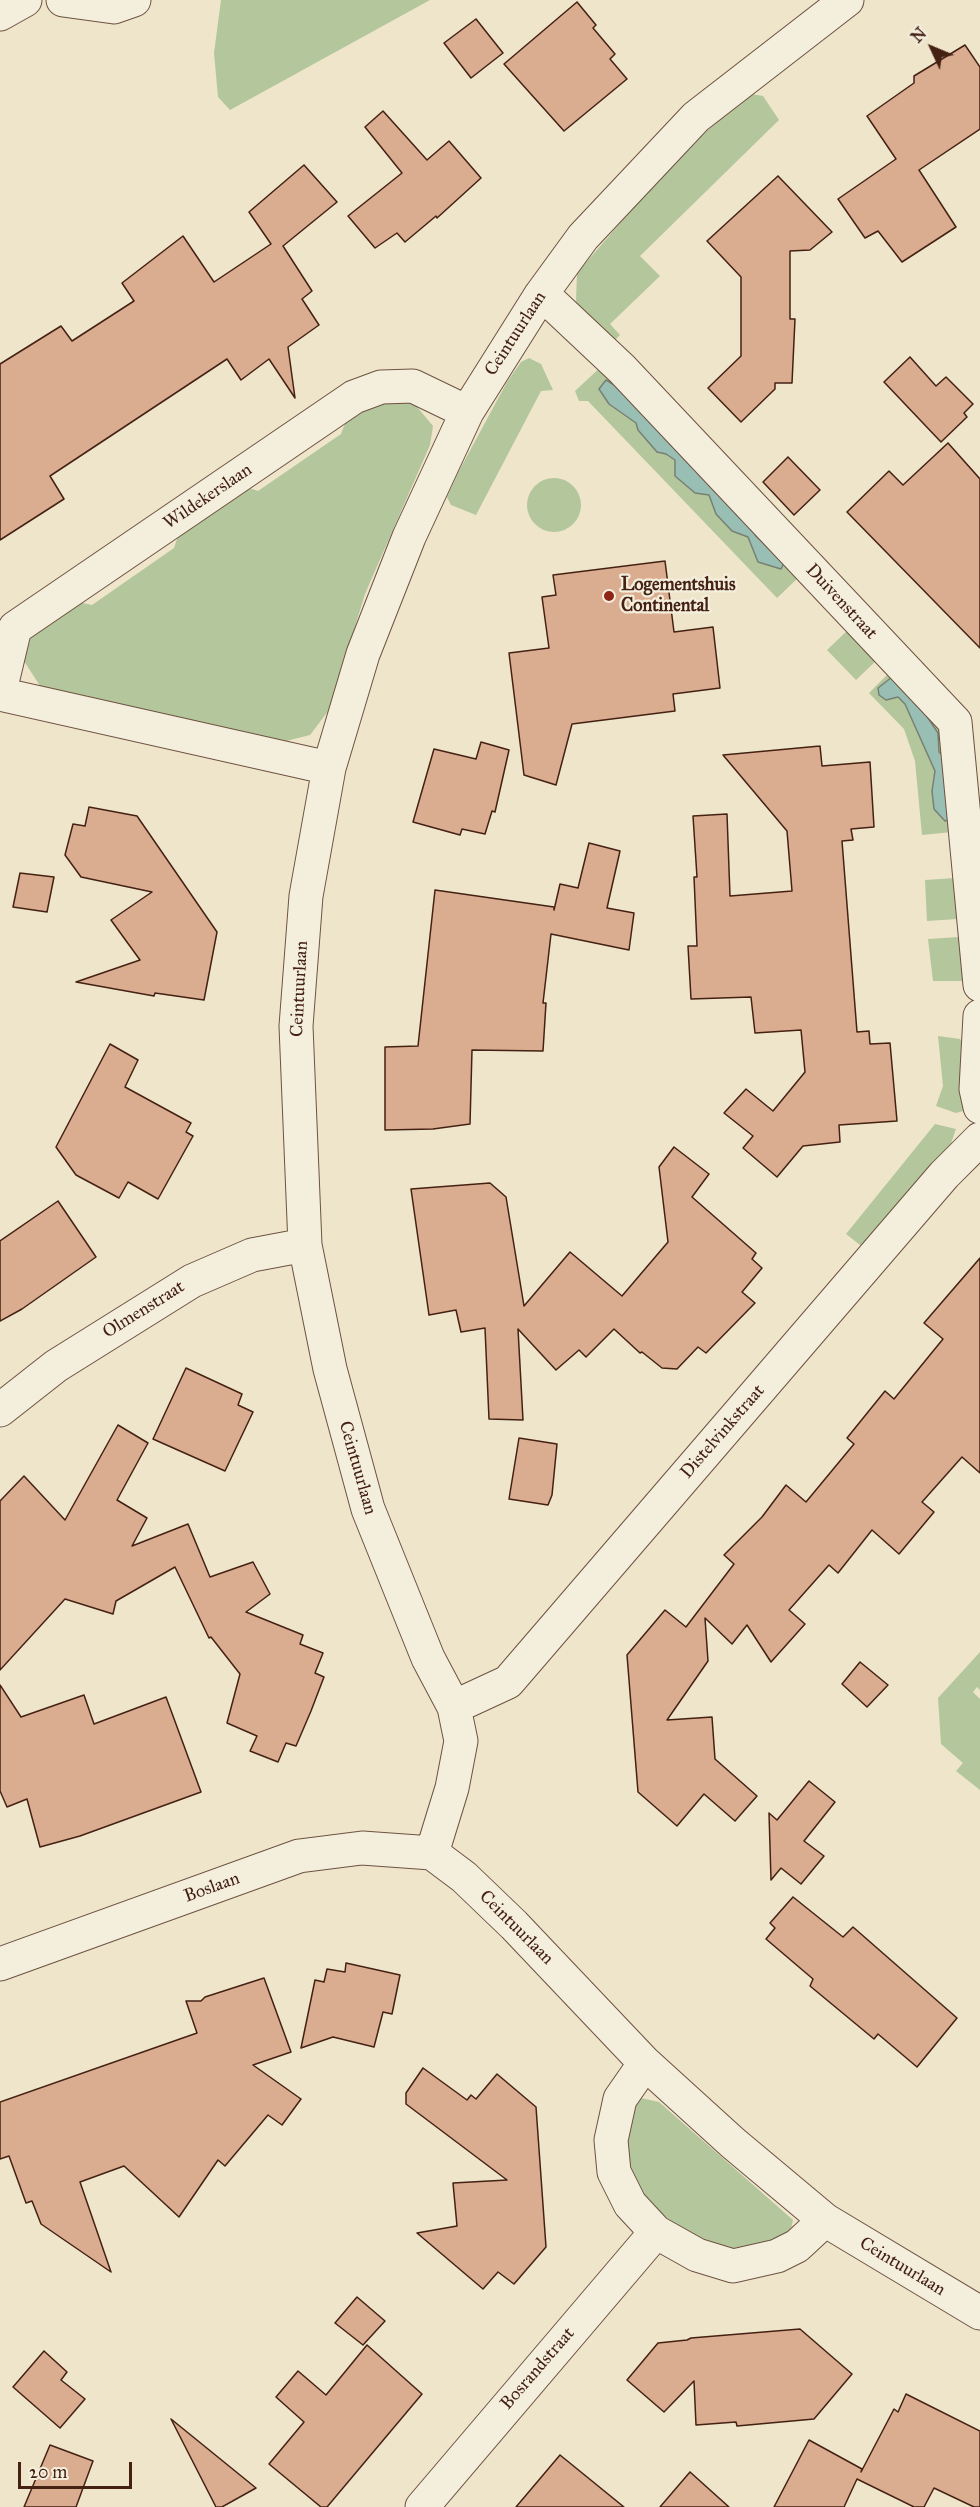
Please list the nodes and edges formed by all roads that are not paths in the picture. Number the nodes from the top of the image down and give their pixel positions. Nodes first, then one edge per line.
1 (25, 0) edge
2 (63, 0) edge
3 (134, 0) edge
4 (847, 0) edge
5 (0, 14) edge
6 (540, 296) junction
7 (466, 412) junction
8 (0, 692) edge
9 (329, 768) junction
10 (980, 985) edge
11 (980, 1016) edge
12 (980, 1107) edge
13 (980, 1139) edge
14 (305, 1245) junction
15 (0, 1410) edge
16 (454, 1707) junction
17 (432, 1853) junction
18 (0, 1964) edge
19 (645, 2063) junction
20 (825, 2220) junction
21 (656, 2232) junction
22 (980, 2313) edge
23 (422, 2507) edge

1 - 5 street
2 - 3 street
4 - 6 street, Ceintuurlaan
6 - 7 street, Ceintuurlaan
6 - 10 street, Duivenstraat
7 - 8 street, Wildekerslaan
7 - 9 street, Ceintuurlaan
8 - 9 street
9 - 14 street, Ceintuurlaan
11 - 12 street
13 - 16 street, Distelvinkstraat
14 - 15 street, Olmenstraat
14 - 16 street, Ceintuurlaan
16 - 17 street, Ceintuurlaan
17 - 18 street, Boslaan
17 - 19 street, Ceintuurlaan
19 - 20 street, Ceintuurlaan
19 - 21 street
20 - 21 street
20 - 22 street, Ceintuurlaan
21 - 23 street, Bosrandstraat

